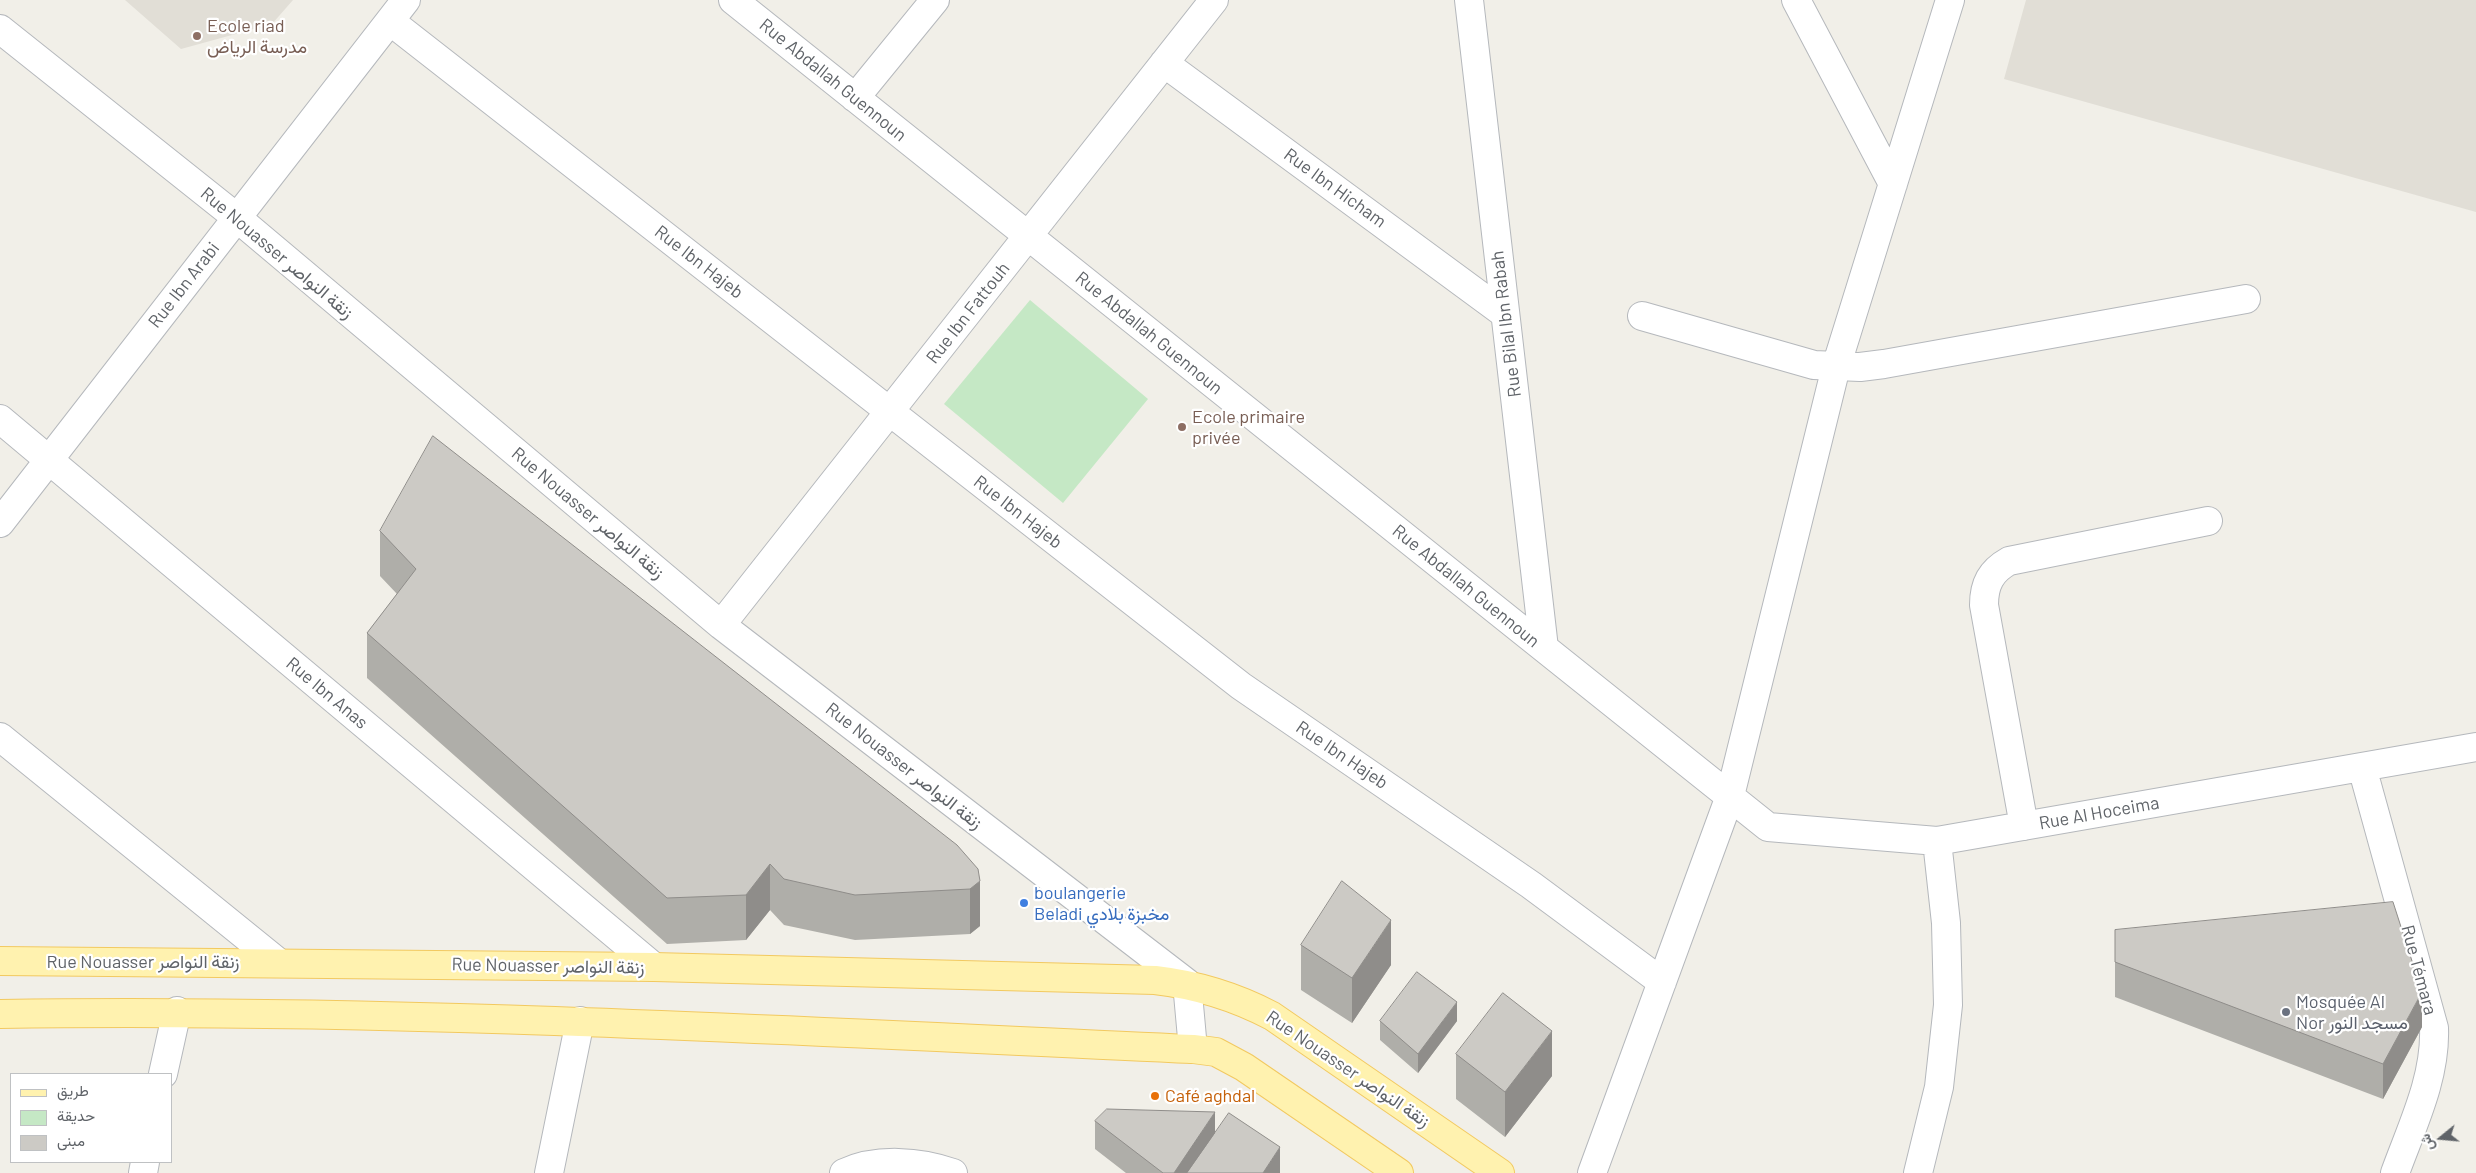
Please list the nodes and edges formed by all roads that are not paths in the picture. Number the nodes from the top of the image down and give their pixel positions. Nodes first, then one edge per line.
1 (733, 0) edge
2 (935, 0) edge
3 (1214, 0) edge
4 (1469, 0) edge
5 (1796, 0) edge
6 (1950, 0) edge
7 (398, 10) edge
8 (0, 29) edge
9 (1164, 63) junction
10 (855, 98) junction
11 (1893, 184) junction
12 (236, 218) junction
13 (1028, 236) junction
14 (2246, 299) dead end
15 (1505, 314) junction
16 (1642, 316) dead end
17 (1836, 366) junction
18 (890, 411) junction
19 (0, 419) edge
20 (48, 461) junction
21 (2208, 521) dead end
22 (0, 523) edge
23 (721, 625) junction
24 (1544, 648) junction
25 (0, 737) edge
26 (2476, 747) edge
27 (2362, 767) junction
28 (1730, 796) junction
29 (2024, 826) junction
30 (1937, 841) junction
31 (0, 961) edge
32 (279, 963) junction
33 (654, 967) junction
34 (1662, 982) junction
35 (1186, 984) junction
36 (177, 1011) junction
37 (0, 1014) edge
38 (580, 1021) junction
39 (1193, 1049) junction
40 (163, 1073) edge
41 (1923, 1171) edge
42 (549, 1173) edge
43 (844, 1173) edge
44 (953, 1173) edge
45 (1399, 1173) edge
46 (1500, 1173) edge
47 (1592, 1173) edge
48 (2395, 1173) edge

1 - 10 street, Rue Abdallah Guennoun
2 - 10 street
3 - 9 street, Rue Ibn Fattouh
4 - 15 street, Rue Bilal Ibn Rabah
5 - 11 street
6 - 11 street
7 - 12 street, Rue Ibn Arabi
7 - 18 street, Rue Ibn Hajeb
8 - 12 street, Rue Nouasser زنقة النواصر
9 - 13 street, Rue Ibn Fattouh
9 - 15 street, Rue Ibn Hicham
10 - 13 street, Rue Abdallah Guennoun
11 - 17 street
12 - 20 street, Rue Ibn Arabi
12 - 23 street, Rue Nouasser زنقة النواصر
13 - 18 street, Rue Ibn Fattouh
13 - 24 street, Rue Abdallah Guennoun
14 - 17 street
15 - 24 street, Rue Bilal Ibn Rabah
16 - 17 street
17 - 28 street
18 - 23 street, Rue Ibn Fattouh
18 - 34 street, Rue Ibn Hajeb
19 - 20 street, Rue Ibn Anas
20 - 22 street, Rue Ibn Arabi
20 - 33 street, Rue Ibn Anas
21 - 29 street
23 - 35 street, Rue Nouasser زنقة النواصر
24 - 28 street, Rue Abdallah Guennoun
25 - 32 street
26 - 27 street, Rue Al Hoceima
27 - 29 street, Rue Al Hoceima
27 - 48 street, Rue Témara
28 - 30 street, Rue Al Hoceima
28 - 34 street
29 - 30 street, Rue Al Hoceima
30 - 41 street
31 - 32 main road, Rue Nouasser زنقة النواصر
32 - 33 main road, Rue Nouasser زنقة النواصر
33 - 35 main road, Rue Nouasser زنقة النواصر
34 - 47 street
35 - 39 street
35 - 46 main road, Rue Nouasser زنقة النواصر
36 - 37 main road
36 - 38 main road
36 - 40 street
38 - 39 main road
38 - 42 street
39 - 45 main road
43 - 44 street

